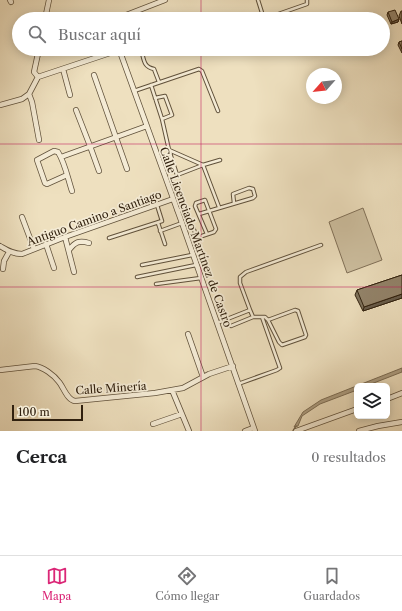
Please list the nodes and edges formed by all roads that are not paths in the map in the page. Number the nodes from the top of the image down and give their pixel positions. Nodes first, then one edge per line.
1 (49, 0) edge
2 (165, 0) edge
3 (258, 0) edge
4 (307, 0) edge
5 (46, 12) edge
6 (134, 12) edge
7 (262, 12) edge
8 (284, 12) edge
9 (37, 56) edge
10 (101, 56) edge
11 (121, 56) edge
12 (143, 56) edge
13 (63, 69) junction
14 (94, 75) dead end
15 (38, 77) junction
16 (159, 82) junction
17 (151, 84) junction
18 (134, 91) junction
19 (29, 94) junction
20 (70, 95) dead end
21 (155, 98) junction
22 (0, 105) edge
23 (76, 110) dead end
24 (218, 111) dead end
25 (162, 119) junction
26 (147, 126) junction
27 (116, 137) junction
28 (39, 140) dead end
29 (90, 146) junction
30 (169, 150) junction
31 (61, 157) junction
32 (220, 160) dead end
33 (203, 165) junction
34 (127, 169) dead end
35 (98, 172) dead end
36 (67, 175) junction
37 (72, 191) dead end
38 (173, 199) junction
39 (234, 203) junction
40 (157, 205) junction
41 (219, 207) junction
42 (210, 210) junction
43 (177, 211) junction
44 (198, 214) junction
45 (22, 217) dead end
46 (158, 223) junction
47 (182, 223) junction
48 (160, 231) junction
49 (207, 234) junction
50 (66, 237) junction
51 (109, 238) dead end
52 (89, 243) dead end
53 (46, 244) junction
54 (164, 244) dead end
55 (320, 245) dead end
56 (0, 246) edge
57 (34, 249) junction
58 (69, 250) junction
59 (9, 252) junction
60 (193, 254) junction
61 (142, 265) dead end
62 (196, 265) junction
63 (54, 268) dead end
64 (3, 269) dead end
65 (74, 272) dead end
66 (137, 277) dead end
67 (201, 278) junction
68 (156, 284) dead end
69 (250, 310) junction
70 (253, 317) junction
71 (262, 317) junction
72 (268, 320) junction
73 (216, 323) junction
74 (231, 326) dead end
75 (188, 334) dead end
76 (233, 366) junction
77 (0, 370) edge
78 (203, 377) junction
79 (238, 384) junction
80 (172, 390) junction
81 (402, 393) edge
82 (390, 398) edge
83 (354, 410) edge
84 (182, 414) junction
85 (402, 422) edge
86 (153, 424) dead end
87 (378, 428) edge
88 (254, 429) edge
89 (189, 431) edge
90 (245, 431) edge
91 (296, 431) edge
92 (359, 431) edge

1 - 5 street
2 - 6 street
3 - 7 lane
4 - 8 lane
9 - 15 street
10 - 13 street
11 - 18 street, Calle Licenciado Martínez de Castro
12 - 16 lane
13 - 15 street
13 - 20 street
14 - 27 street
15 - 19 street
16 - 17 lane
16 - 24 lane
17 - 18 lane
17 - 21 lane
18 - 26 street, Calle Licenciado Martínez de Castro
19 - 22 street
19 - 28 street
21 - 25 lane
21 - 25 lane
23 - 29 street
25 - 30 lane
26 - 27 street
26 - 38 street, Calle Licenciado Martínez de Castro
27 - 29 street
27 - 34 street
29 - 31 street
29 - 35 street
30 - 33 lane
30 - 33 lane
31 - 36 street
31 - 36 street
32 - 33 lane
33 - 41 lane
36 - 37 street
38 - 40 street, Antiguo Camino a Santiago
38 - 43 street, Calle Licenciado Martínez de Castro
39 - 39 lane
39 - 41 lane
40 - 46 lane
40 - 50 street, Antiguo Camino a Santiago
41 - 42 lane
42 - 44 lane
42 - 44 lane
42 - 49 lane
43 - 47 street, Calle Licenciado Martínez de Castro
43 - 49 lane
44 - 49 lane
45 - 57 street
46 - 48 lane
46 - 51 lane
47 - 48 lane
47 - 60 street, Calle Licenciado Martínez de Castro
48 - 54 lane
50 - 53 street, Antiguo Camino a Santiago
50 - 58 street
52 - 58 street
53 - 57 street, Antiguo Camino a Santiago
53 - 63 street
55 - 69 lane
56 - 59 street
57 - 59 street, Antiguo Camino a Santiago
58 - 65 street
59 - 64 street
60 - 61 lane
60 - 62 street, Calle Licenciado Martínez de Castro
62 - 66 lane
62 - 67 street, Calle Licenciado Martínez de Castro
67 - 68 lane
67 - 73 street, Calle Licenciado Martínez de Castro
69 - 70 lane
69 - 73 lane
70 - 71 lane
70 - 74 lane
71 - 72 lane
71 - 79 lane
72 - 72 lane
73 - 76 street, Calle Licenciado Martínez de Castro
75 - 78 street
76 - 78 street, Calle Minería
76 - 79 street, Calle Licenciado Martínez de Castro
77 - 80 street, Calle Minería
78 - 80 street, Calle Minería
79 - 88 street, Calle Licenciado Martínez de Castro
80 - 84 street
81 - 82 street
83 - 91 street
84 - 86 street
84 - 89 street
85 - 87 street
87 - 92 street
88 - 90 street

